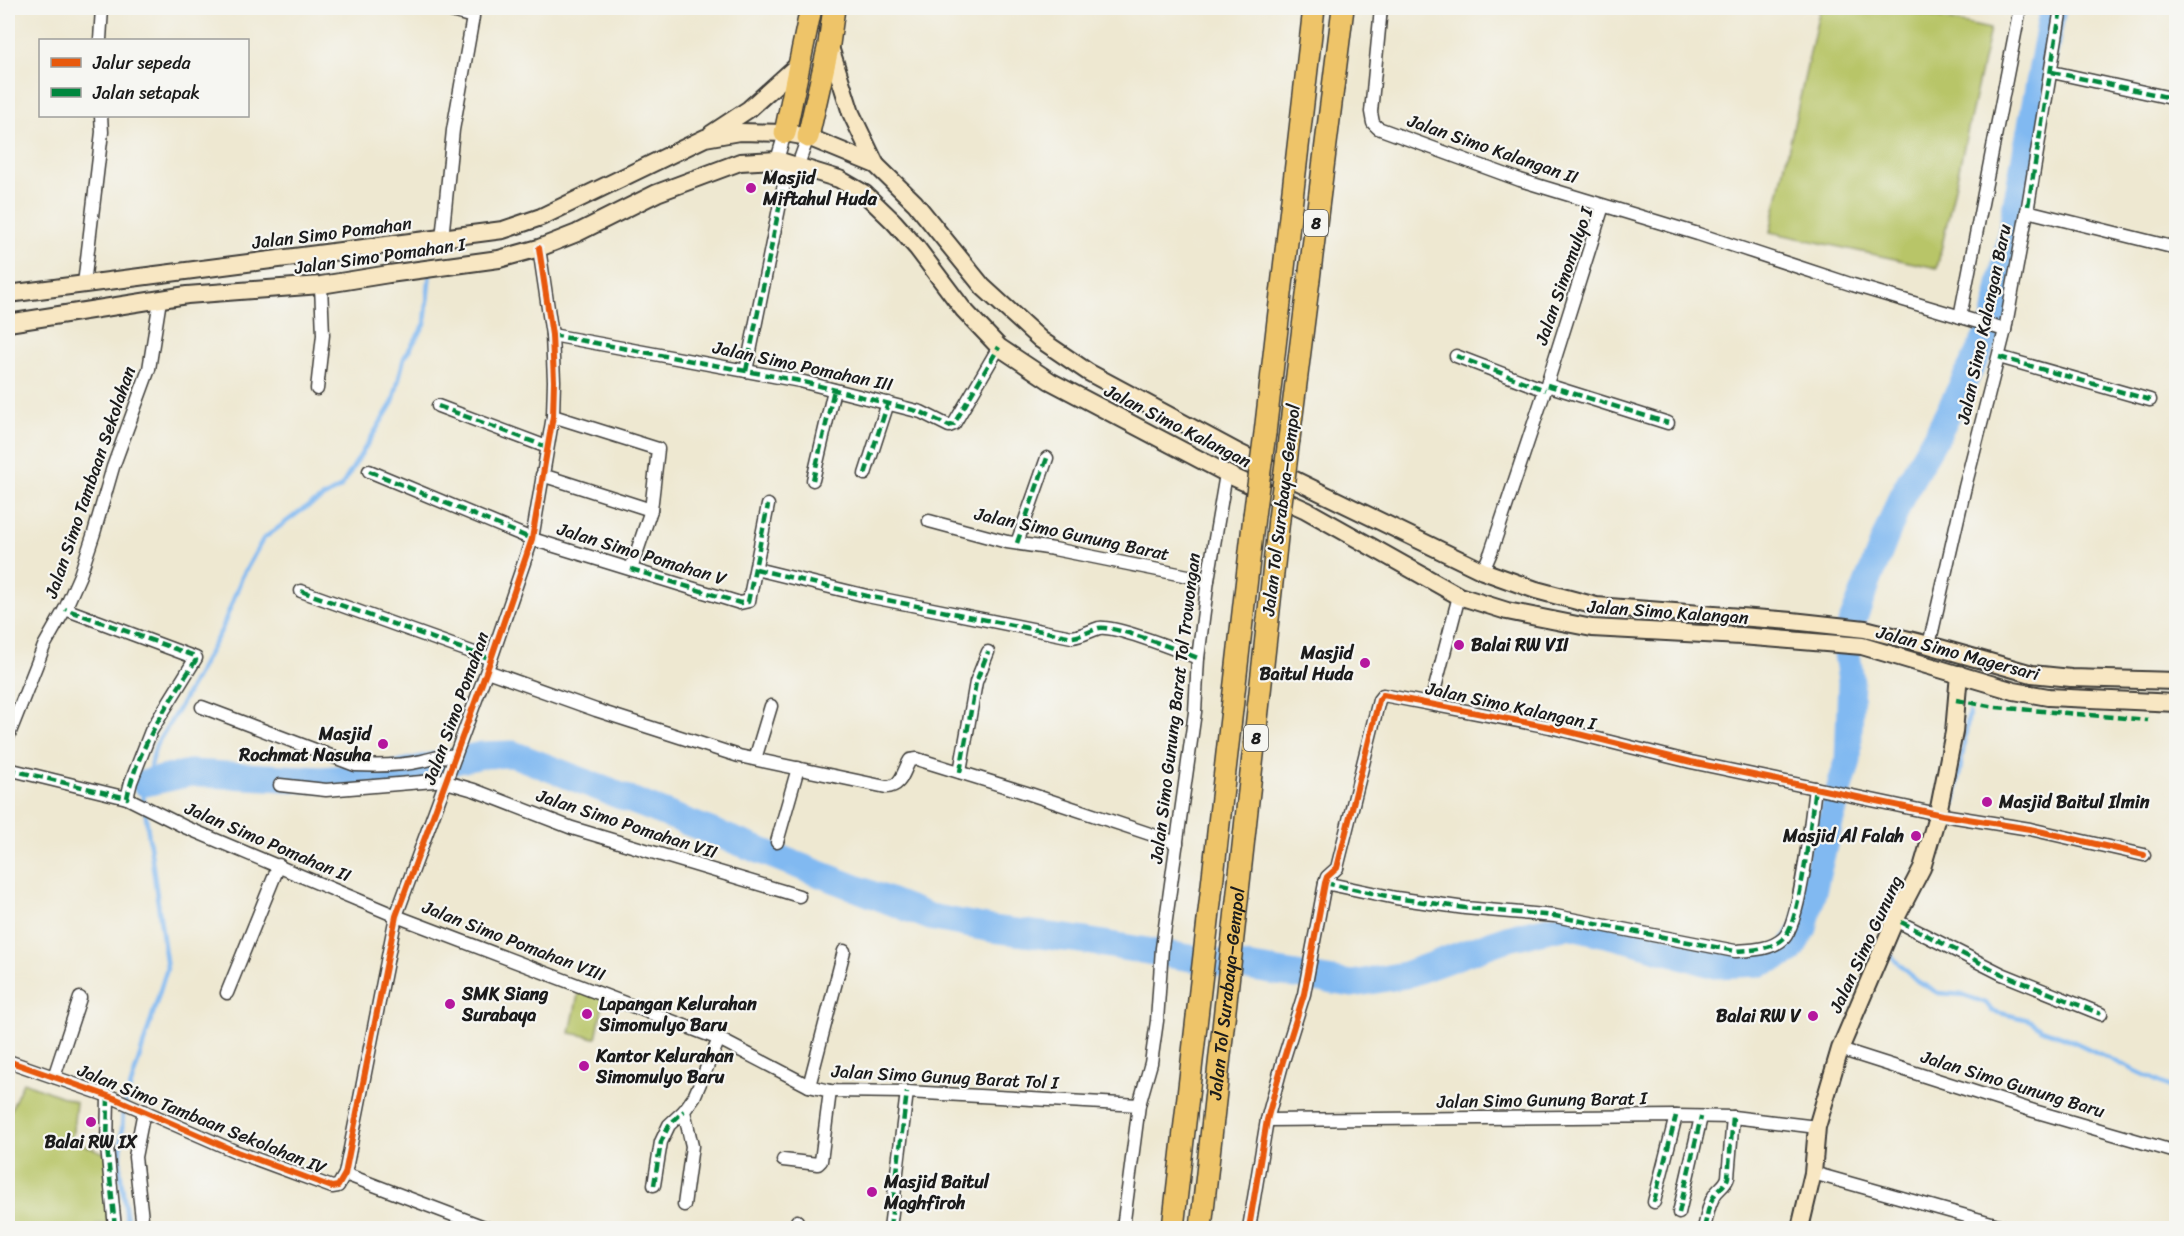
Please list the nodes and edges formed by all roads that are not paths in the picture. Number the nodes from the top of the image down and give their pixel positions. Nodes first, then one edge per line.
1 (102, 8) edge
2 (441, 8) edge
3 (811, 8) edge
4 (834, 8) edge
5 (1314, 8) edge
6 (1343, 8) edge
7 (1381, 8) edge
8 (2020, 8) edge
9 (2061, 8) edge
10 (474, 12) edge
11 (100, 39) edge
12 (829, 44) junction
13 (800, 64) junction
14 (2052, 72) junction
15 (2176, 99) edge
16 (101, 117) edge
17 (785, 133) junction
18 (808, 137) junction
19 (705, 138) junction
20 (777, 160) junction
21 (798, 165) junction
22 (876, 165) junction
23 (784, 184) junction
24 (1603, 206) junction
25 (2027, 212) junction
26 (442, 239) junction
27 (2176, 248) edge
28 (540, 255) junction
29 (84, 284) junction
30 (321, 285) junction
31 (8, 294) edge
32 (160, 300) junction
33 (1965, 318) junction
34 (8, 323) edge
35 (2001, 329) junction
36 (552, 335) junction
37 (999, 347) junction
38 (1456, 356) dead end
39 (1999, 357) junction
40 (746, 370) junction
41 (1546, 388) junction
42 (317, 389) dead end
43 (834, 390) junction
44 (2150, 400) dead end
45 (888, 403) junction
46 (438, 406) dead end
47 (553, 416) junction
48 (1668, 423) dead end
49 (547, 447) junction
50 (1047, 458) dead end
51 (369, 471) dead end
52 (865, 474) dead end
53 (1226, 474) junction
54 (542, 475) junction
55 (813, 480) dead end
56 (768, 506) dead end
57 (651, 510) junction
58 (928, 521) dead end
59 (532, 539) junction
60 (1017, 543) junction
61 (631, 569) junction
62 (756, 569) junction
63 (1483, 571) junction
64 (1208, 580) junction
65 (300, 591) dead end
66 (1459, 596) junction
67 (1596, 606) junction
68 (65, 609) junction
69 (1592, 628) junction
70 (1837, 635) junction
71 (1929, 645) junction
72 (988, 652) dead end
73 (1198, 658) junction
74 (491, 659) junction
75 (487, 671) junction
76 (1958, 681) junction
77 (2176, 681) edge
78 (2176, 703) edge
79 (1431, 704) junction
80 (771, 706) dead end
81 (202, 707) dead end
82 (8, 737) edge
83 (454, 758) junction
84 (755, 759) junction
85 (798, 768) junction
86 (8, 769) edge
87 (960, 771) junction
88 (447, 779) junction
89 (280, 785) dead end
90 (1815, 788) junction
91 (127, 798) junction
92 (1941, 814) junction
93 (777, 842) dead end
94 (1177, 843) junction
95 (2144, 855) dead end
96 (279, 865) junction
97 (1324, 883) junction
98 (798, 896) dead end
99 (396, 916) junction
100 (1900, 922) junction
101 (844, 951) dead end
102 (227, 993) dead end
103 (80, 998) dead end
104 (2101, 1014) dead end
105 (719, 1039) junction
106 (1840, 1048) junction
107 (8, 1061) edge
108 (54, 1077) junction
109 (809, 1086) junction
110 (830, 1091) junction
111 (907, 1092) junction
112 (111, 1097) junction
113 (1139, 1105) junction
114 (140, 1110) junction
115 (684, 1111) junction
116 (1676, 1116) junction
117 (1701, 1117) junction
118 (1733, 1117) junction
119 (1267, 1120) junction
120 (1817, 1127) junction
121 (2176, 1152) edge
122 (783, 1160) dead end
123 (1813, 1173) junction
124 (345, 1174) junction
125 (654, 1185) dead end
126 (1654, 1202) dead end
127 (684, 1205) dead end
128 (1679, 1213) dead end
129 (115, 1228) edge
130 (143, 1228) edge
131 (487, 1228) edge
132 (890, 1228) edge
133 (1123, 1228) edge
134 (1173, 1228) edge
135 (1201, 1228) edge
136 (1249, 1228) edge
137 (1704, 1228) edge
138 (1800, 1228) edge
139 (2009, 1228) edge

1 - 11 street
2 - 10 street
3 - 13 highway
4 - 12 highway
5 - 134 highway, Jalan Tol Surabaya–Gempol / 8, bridge
6 - 135 highway, Jalan Tol Surabaya–Gempol / 8, bridge
7 - 24 street, Jalan Simo Kalangan II
8 - 33 street
9 - 14 street, Jalan Simo Kalangan Baru
10 - 26 street
12 - 18 highway
12 - 22 main road
13 - 17 highway
13 - 19 main road
14 - 15 street
14 - 25 street, Jalan Simo Kalangan Baru
16 - 29 street
17 - 18 main road, Jalan Simo Kalangan
17 - 19 main road, Jalan Simo Pomahan
17 - 20 street
18 - 21 street
18 - 22 main road, Jalan Simo Kalangan
19 - 26 main road, Jalan Simo Pomahan
20 - 21 main road, Jalan Simo Kalangan
20 - 23 street
20 - 28 main road, Jalan Simo Pomahan I
21 - 23 street
21 - 37 main road, Jalan Simo Kalangan
22 - 63 main road, Jalan Simo Kalangan
23 - 40 street
24 - 33 street, Jalan Simomulyo I
24 - 41 street, Jalan Simomulyo I
25 - 27 street
25 - 35 street, Jalan Simo Kalangan Baru
26 - 29 main road, Jalan Simo Pomahan
28 - 30 main road, Jalan Simo Pomahan I
28 - 36 street, Jalan Simo Pomahan
29 - 31 main road, Jalan Simo Pomahan
30 - 32 main road, Jalan Simo Pomahan I
30 - 42 street
32 - 34 main road, Jalan Simo Pomahan I
32 - 68 street, Jalan Simo Tambaan Sekolahan
33 - 35 street, Jalan Simomulyo I
35 - 39 street, Jalan Simo Kalangan Baru
36 - 40 street, Jalan Simo Pomahan III
36 - 47 street, Jalan Simo Pomahan
37 - 45 street, Jalan Simo Pomahan III
37 - 53 main road, Jalan Simo Kalangan
38 - 41 street
39 - 44 street
39 - 71 street, Jalan Simo Kalangan Baru
40 - 43 street, Jalan Simo Pomahan III
41 - 48 street
41 - 63 street, Jalan Simomulyo I
43 - 45 street, Jalan Simo Pomahan III
43 - 55 street
45 - 52 street
46 - 49 street
47 - 49 street, Jalan Simo Pomahan
47 - 57 street
49 - 54 street, Jalan Simo Pomahan
50 - 60 street
51 - 59 street, Jalan Simo Pomahan V
53 - 64 street, Jalan Simo Gunung Barat Tol Trowongan
53 - 66 main road, Jalan Simo Kalangan
54 - 57 street
54 - 59 street, Jalan Simo Pomahan
56 - 62 street, Jalan Simo Pomahan V
57 - 61 street
58 - 60 street, Jalan Simo Gunung Barat
59 - 61 street, Jalan Simo Pomahan V
59 - 74 street, Jalan Simo Pomahan
60 - 64 street, Jalan Simo Gunung Barat
61 - 62 street, Jalan Simo Pomahan V
62 - 73 street
63 - 67 main road, Jalan Simo Kalangan
64 - 73 street, Jalan Simo Gunung Barat Tol Trowongan
65 - 74 street
66 - 69 main road, Jalan Simo Kalangan
66 - 79 street, Jalan Simo Kalangan I
67 - 69 main road
67 - 70 main road, Jalan Simo Kalangan
68 - 82 street, Jalan Simo Tambaan Sekolahan
68 - 91 street
69 - 70 main road, Jalan Simo Kalangan
70 - 71 main road, Jalan Simo Magersari
70 - 76 main road, Jalan Simo Magersari
71 - 77 main road, Jalan Simo Magersari
72 - 87 street
73 - 94 street, Jalan Simo Gunung Barat Tol Trowongan
74 - 75 street, Jalan Simo Pomahan
75 - 83 street, Jalan Simo Pomahan
75 - 84 street
76 - 78 main road, Jalan Simo Magersari
76 - 92 main road, Jalan Simo Gunung
79 - 90 street, Jalan Simo Kalangan I
79 - 97 street, Jalan Simo Kalangan I
80 - 84 street
81 - 83 street
83 - 88 street, Jalan Simo Pomahan
84 - 85 street
85 - 87 street
85 - 93 street
86 - 91 street, Jalan Simo Pomahan II
87 - 94 street
88 - 89 street
88 - 98 street, Jalan Simo Pomahan VII
88 - 99 street, Jalan Simo Pomahan
90 - 92 street, Jalan Simo Kalangan I
90 - 97 street
91 - 96 street, Jalan Simo Pomahan II
92 - 95 street, Jalan Simo Kalangan I
92 - 100 main road, Jalan Simo Gunung
94 - 113 street, Jalan Simo Gunung Barat Tol Trowongan
96 - 99 street, Jalan Simo Pomahan II
96 - 102 street
97 - 119 street, Jalan Simo Kalangan I
99 - 105 street, Jalan Simo Pomahan VIII
99 - 124 street, Jalan Simo Pomahan
100 - 104 street
100 - 106 main road, Jalan Simo Gunung
101 - 109 street
103 - 108 street
105 - 109 street, Jalan Simo Gunug Barat Tol I
105 - 115 street
106 - 120 main road, Jalan Simo Gunung
106 - 121 street, Jalan Simo Gunung Baru
107 - 108 street, Jalan Simo Tambaan Sekolahan IV
108 - 112 street, Jalan Simo Tambaan Sekolahan IV
109 - 110 street, Jalan Simo Gunug Barat Tol I
110 - 111 street, Jalan Simo Gunug Barat Tol I
110 - 122 street
111 - 113 street, Jalan Simo Gunug Barat Tol I
111 - 132 street
112 - 114 street, Jalan Simo Tambaan Sekolahan IV
112 - 129 street
113 - 133 street, Jalan Simo Gunung Barat Tol Trowongan
114 - 124 street, Jalan Simo Tambaan Sekolahan IV
114 - 130 street
115 - 125 street
115 - 127 street
116 - 117 street, Jalan Simo Gunung Barat I
116 - 119 street, Jalan Simo Gunung Barat I
116 - 126 street
117 - 118 street, Jalan Simo Gunung Barat I
117 - 128 street
118 - 120 street, Jalan Simo Gunung Barat I
118 - 137 street
119 - 136 street, Jalan Simo Kalangan I
120 - 123 main road, Jalan Simo Gunung
123 - 138 main road, Jalan Simo Gunung
123 - 139 street
124 - 131 street

